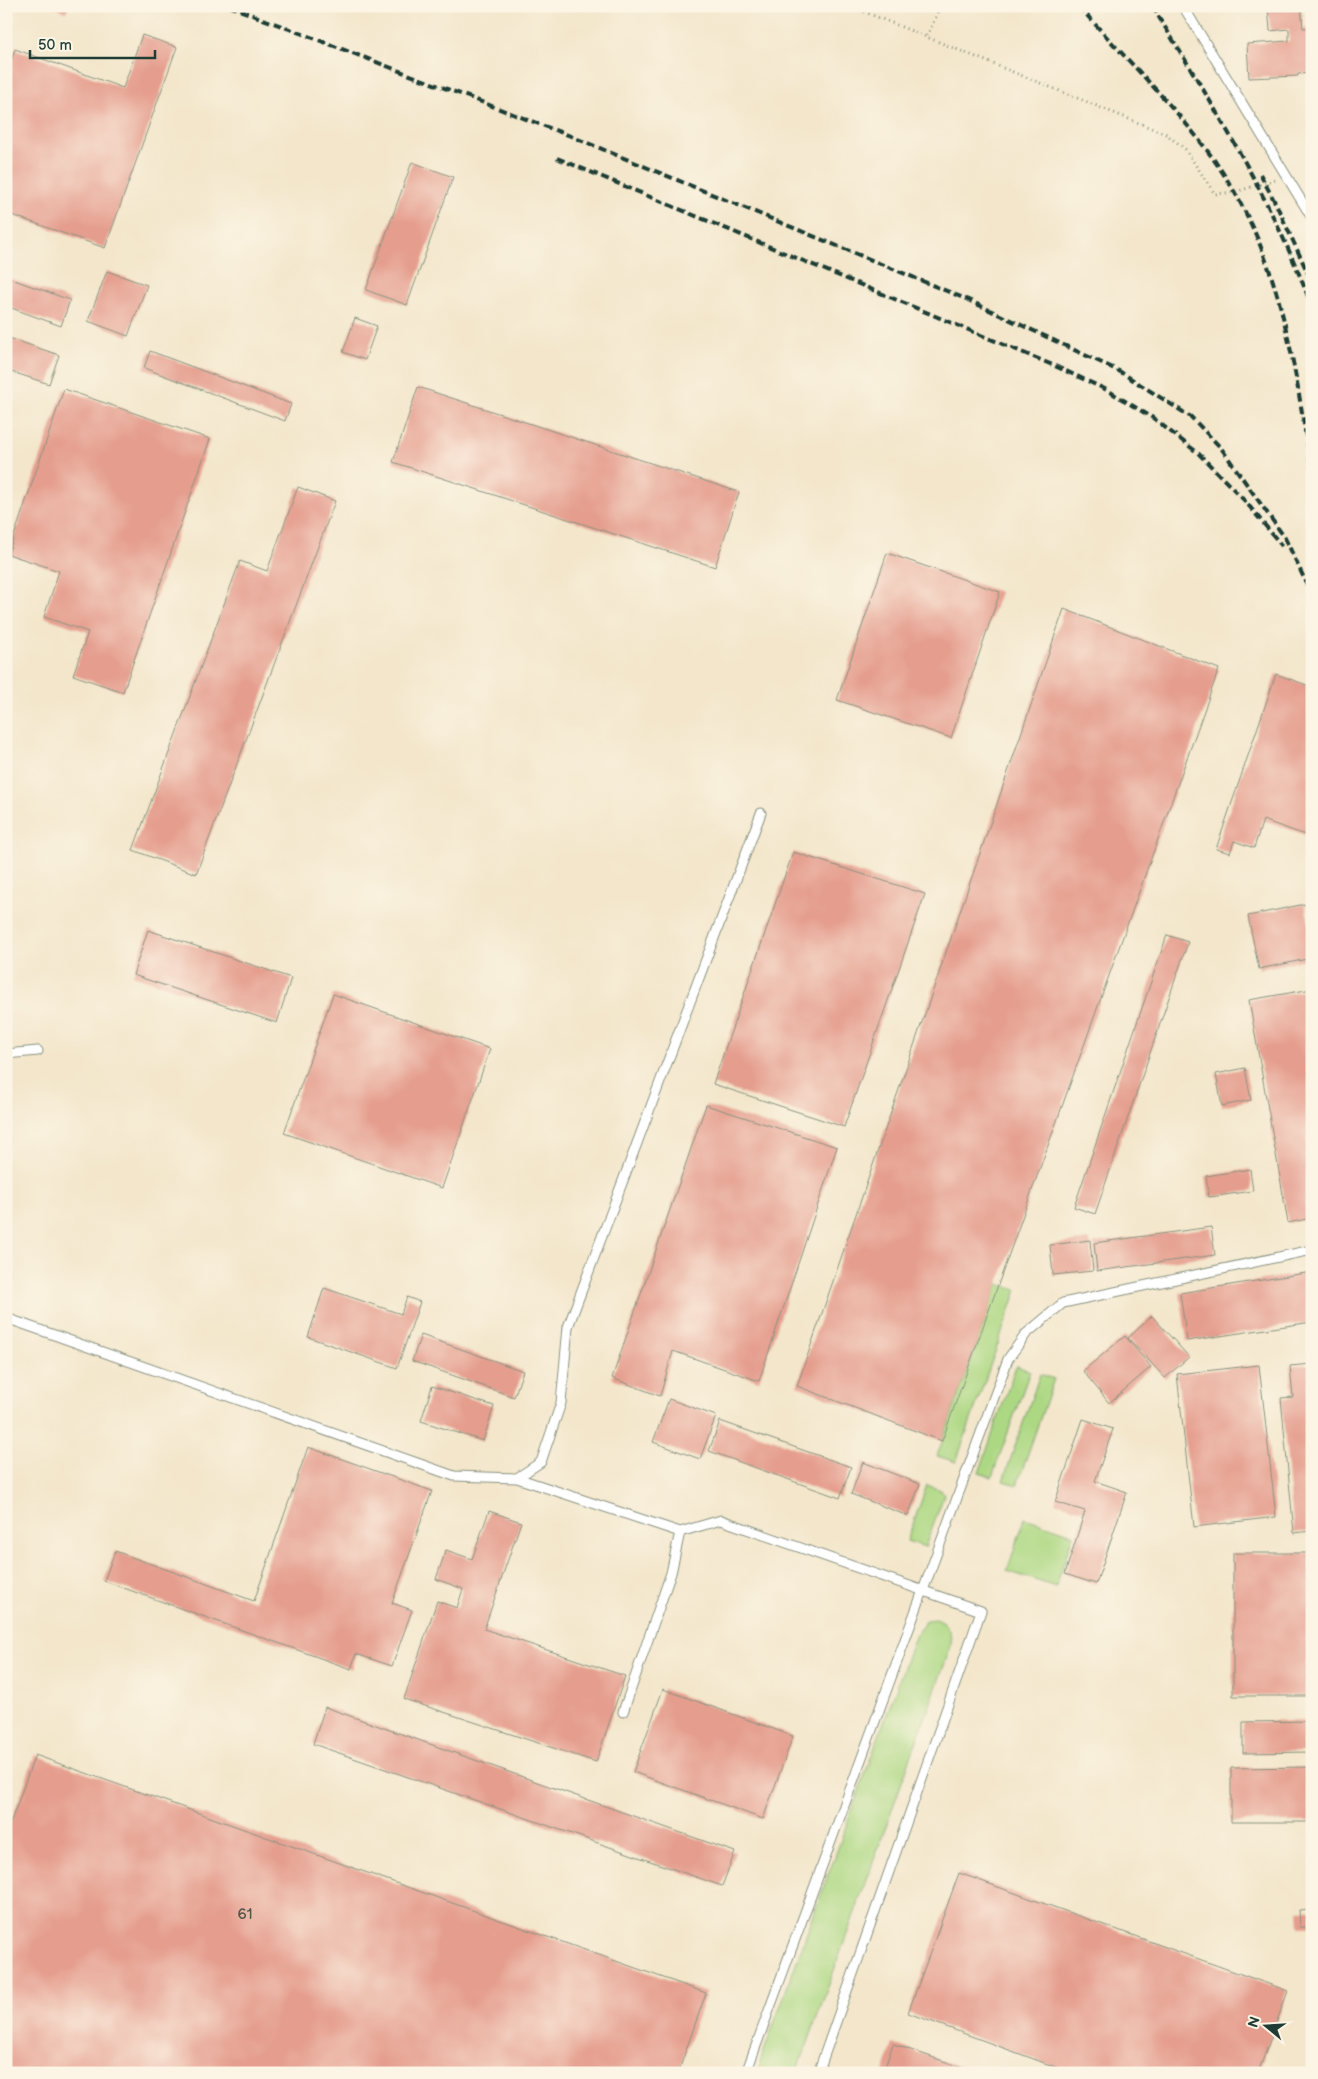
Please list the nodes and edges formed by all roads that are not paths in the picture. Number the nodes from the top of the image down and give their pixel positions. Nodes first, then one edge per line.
1 (1183, 6) edge
2 (1312, 218) edge
3 (761, 813) dead end
4 (38, 1051) dead end
5 (6, 1054) edge
6 (1312, 1250) edge
7 (6, 1318) edge
8 (517, 1478) junction
9 (680, 1532) junction
10 (925, 1591) junction
11 (623, 1712) dead end
12 (746, 2073) edge
13 (818, 2073) edge

1 - 2 lane
3 - 8 lane
4 - 5 lane
6 - 10 lane
7 - 8 lane
8 - 9 lane
9 - 10 lane
9 - 11 lane
10 - 12 lane
10 - 13 lane

